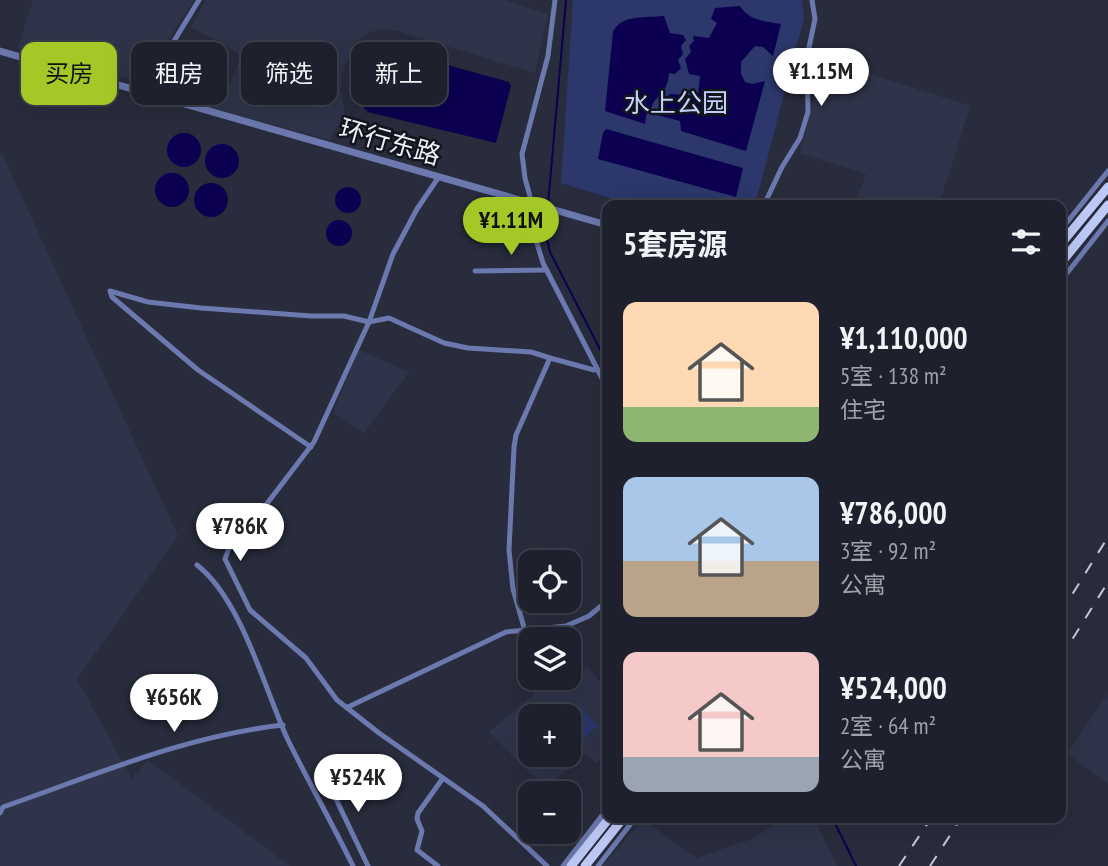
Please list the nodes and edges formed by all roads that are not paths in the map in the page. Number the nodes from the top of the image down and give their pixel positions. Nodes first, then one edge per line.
1 (200, 0) edge
2 (555, 0) edge
3 (812, 0) edge
4 (174, 42) edge
5 (0, 51) edge
6 (131, 89) edge
7 (188, 105) edge
8 (1108, 171) edge
9 (438, 178) junction
10 (1108, 187) edge
11 (766, 200) edge
12 (534, 205) junction
13 (1108, 205) edge
14 (1108, 221) edge
15 (602, 224) edge
16 (1066, 224) edge
17 (1066, 238) edge
18 (1066, 257) edge
19 (547, 270) junction
20 (475, 271) dead end
21 (1066, 274) edge
22 (369, 322) junction
23 (550, 358) junction
24 (594, 370) dead end
25 (602, 378) edge
26 (311, 447) junction
27 (198, 565) dead end
28 (602, 605) edge
29 (524, 627) edge
30 (558, 627) edge
31 (518, 631) edge
32 (348, 707) junction
33 (283, 725) junction
34 (324, 774) dead end
35 (443, 778) junction
36 (0, 813) edge
37 (602, 815) edge
38 (605, 823) edge
39 (619, 823) edge
40 (631, 823) edge
41 (353, 866) edge
42 (368, 866) edge
43 (438, 866) edge
44 (547, 866) edge
45 (563, 866) edge
46 (571, 866) edge
47 (586, 866) edge
48 (598, 866) edge

1 - 4 street
2 - 12 street
3 - 11 street
5 - 6 street, 环行东路
7 - 9 street, 环行东路
8 - 16 street
9 - 12 street, 环行东路
9 - 22 street
10 - 17 main road
12 - 15 street, 环行东路
12 - 19 street
13 - 18 main road
14 - 21 street
19 - 20 street
19 - 25 street
22 - 23 street
22 - 26 street
22 - 26 street
23 - 24 street
23 - 29 street
26 - 32 street
27 - 33 street
28 - 30 street
31 - 32 street
32 - 35 street
33 - 36 street
33 - 41 street
34 - 42 street
35 - 43 street
35 - 44 street
37 - 45 street
38 - 46 main road
39 - 47 main road
40 - 48 street

